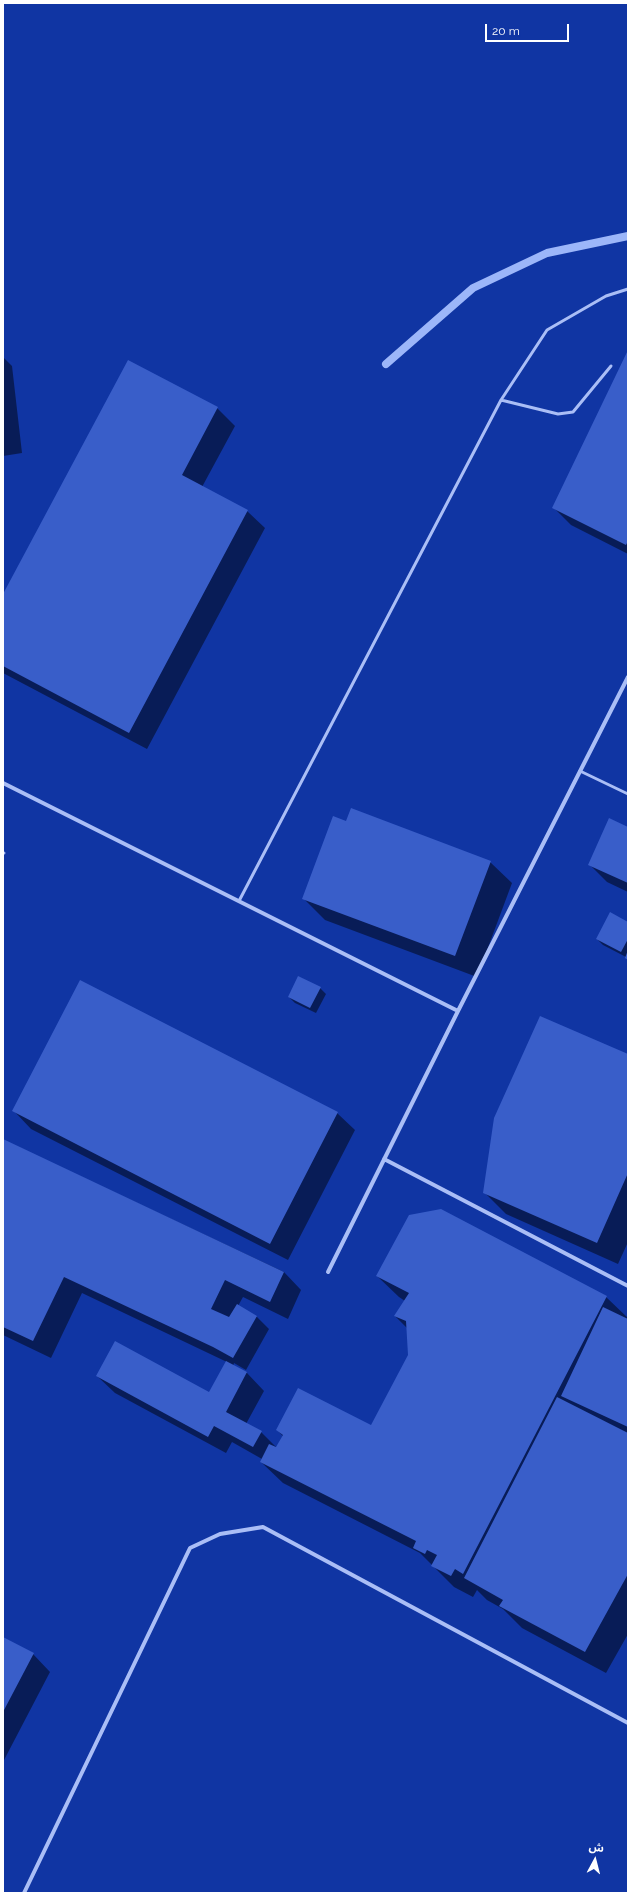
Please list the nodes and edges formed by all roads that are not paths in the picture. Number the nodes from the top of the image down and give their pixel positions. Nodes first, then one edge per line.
1 (628, 289) edge
2 (612, 366) dead end
3 (501, 400) junction
4 (628, 677) edge
5 (580, 771) junction
6 (3, 783) edge
7 (628, 794) edge
8 (239, 901) junction
9 (458, 1011) junction
10 (384, 1159) junction
11 (328, 1272) dead end
12 (628, 1286) edge
13 (628, 1723) edge
14 (24, 1893) edge

1 - 3 lane
2 - 3 lane
3 - 8 lane
4 - 5 street
5 - 7 lane
5 - 9 street
6 - 8 street
8 - 9 street
9 - 10 street
10 - 11 street
10 - 12 street
13 - 14 street

